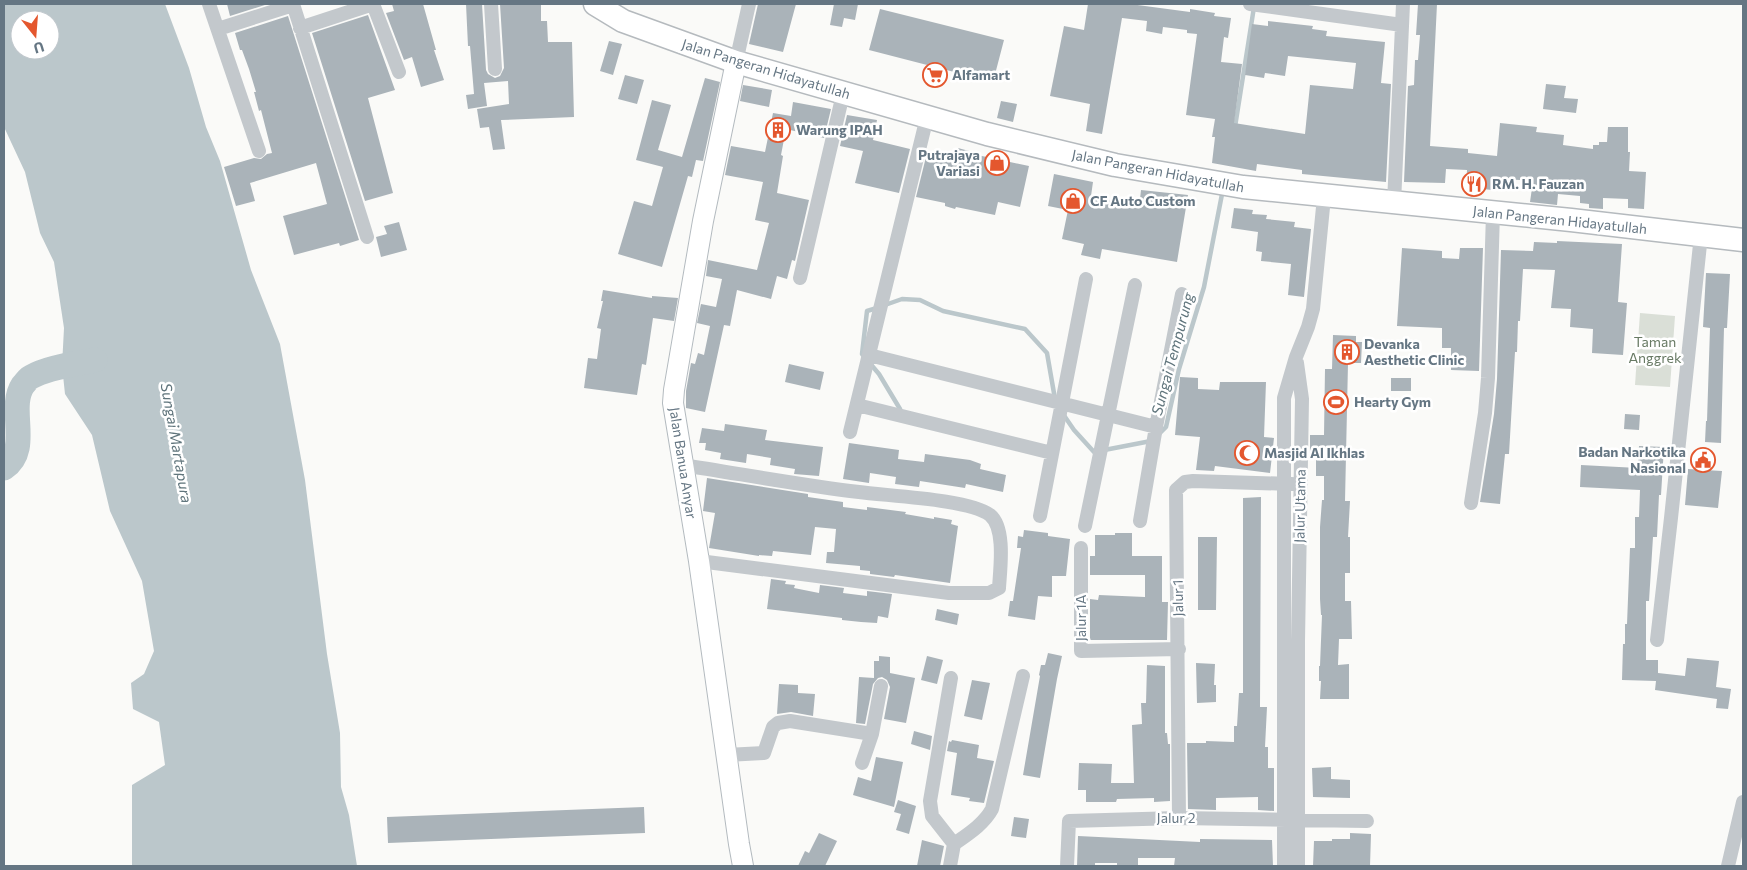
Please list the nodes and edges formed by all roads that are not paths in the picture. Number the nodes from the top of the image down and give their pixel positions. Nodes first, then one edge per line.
1 (209, 4) edge
2 (293, 4) edge
3 (372, 4) edge
4 (491, 4) edge
5 (595, 4) edge
6 (749, 4) edge
7 (1403, 4) edge
8 (1256, 5) edge
9 (1402, 25) junction
10 (300, 28) junction
11 (218, 29) junction
12 (736, 62) junction
13 (495, 69) dead end
14 (399, 72) dead end
15 (843, 94) junction
16 (927, 117) junction
17 (259, 151) dead end
18 (1324, 197) junction
19 (1394, 203) junction
20 (1493, 213) junction
21 (1700, 235) junction
22 (367, 237) dead end
23 (1743, 240) edge
24 (800, 278) dead end
25 (1086, 279) dead end
26 (1135, 285) dead end
27 (1182, 294) dead end
28 (869, 355) junction
29 (1296, 357) junction
30 (857, 405) junction
31 (1061, 405) junction
32 (1108, 416) junction
33 (1156, 427) junction
34 (850, 432) dead end
35 (1052, 453) junction
36 (682, 465) junction
37 (1285, 484) junction
38 (1300, 484) junction
39 (1471, 503) dead end
40 (1040, 516) dead end
41 (1140, 521) dead end
42 (1085, 526) dead end
43 (1081, 548) dead end
44 (699, 561) junction
45 (1291, 640) junction
46 (1656, 640) dead end
47 (1179, 649) junction
48 (1023, 676) dead end
49 (951, 678) dead end
50 (881, 686) dead end
51 (872, 734) junction
52 (726, 755) junction
53 (862, 763) dead end
54 (1743, 802) edge
55 (1179, 818) junction
56 (1284, 819) junction
57 (1298, 819) junction
58 (1367, 821) dead end
59 (954, 844) junction
60 (743, 866) edge
61 (950, 866) edge
62 (1067, 866) edge
63 (1284, 866) edge
64 (1298, 866) edge
65 (1728, 866) edge

1 - 11 street
2 - 10 street
2 - 11 street
3 - 10 street
3 - 14 street
4 - 13 street
5 - 12 main road, Jalan Pangeran Hidayatullah
6 - 12 street
7 - 9 street
8 - 9 street
9 - 19 street
10 - 22 street
11 - 17 street
12 - 15 main road, Jalan Pangeran Hidayatullah
12 - 36 street, Jalan Banua Anyar
15 - 16 main road, Jalan Pangeran Hidayatullah
15 - 24 street
16 - 18 main road, Jalan Pangeran Hidayatullah
16 - 28 street
18 - 19 main road, Jalan Pangeran Hidayatullah
18 - 29 street
19 - 20 main road, Jalan Pangeran Hidayatullah
20 - 21 main road, Jalan Pangeran Hidayatullah
20 - 39 street
21 - 23 main road, Jalan Pangeran Hidayatullah
21 - 46 street
25 - 31 street
26 - 32 street
27 - 33 street
28 - 30 street
28 - 31 street
29 - 37 street, Jalur Utama
29 - 38 street, Jalur Utama
30 - 34 street
30 - 35 street
31 - 32 street
31 - 35 street
32 - 33 street
32 - 42 street
33 - 41 street
35 - 40 street
36 - 44 street, Jalan Banua Anyar
36 - 44 street
37 - 38 street
37 - 45 street, Jalur Utama
37 - 47 street, Jalur 1
38 - 45 street, Jalur Utama
43 - 47 street, Jalur 1A
44 - 52 street, Jalan Banua Anyar
45 - 56 street, Jalur Utama
45 - 57 street, Jalur Utama
47 - 55 street, Jalur 1
48 - 59 street
49 - 59 street
50 - 51 street
51 - 52 street
51 - 53 street
52 - 60 street, Jalan Banua Anyar
54 - 65 street
55 - 56 street, Jalur 2
55 - 62 street, Jalur 2
56 - 57 street, Jalur 2
56 - 63 street, Jalur Utama
57 - 58 street
57 - 64 street, Jalur Utama
59 - 61 street

